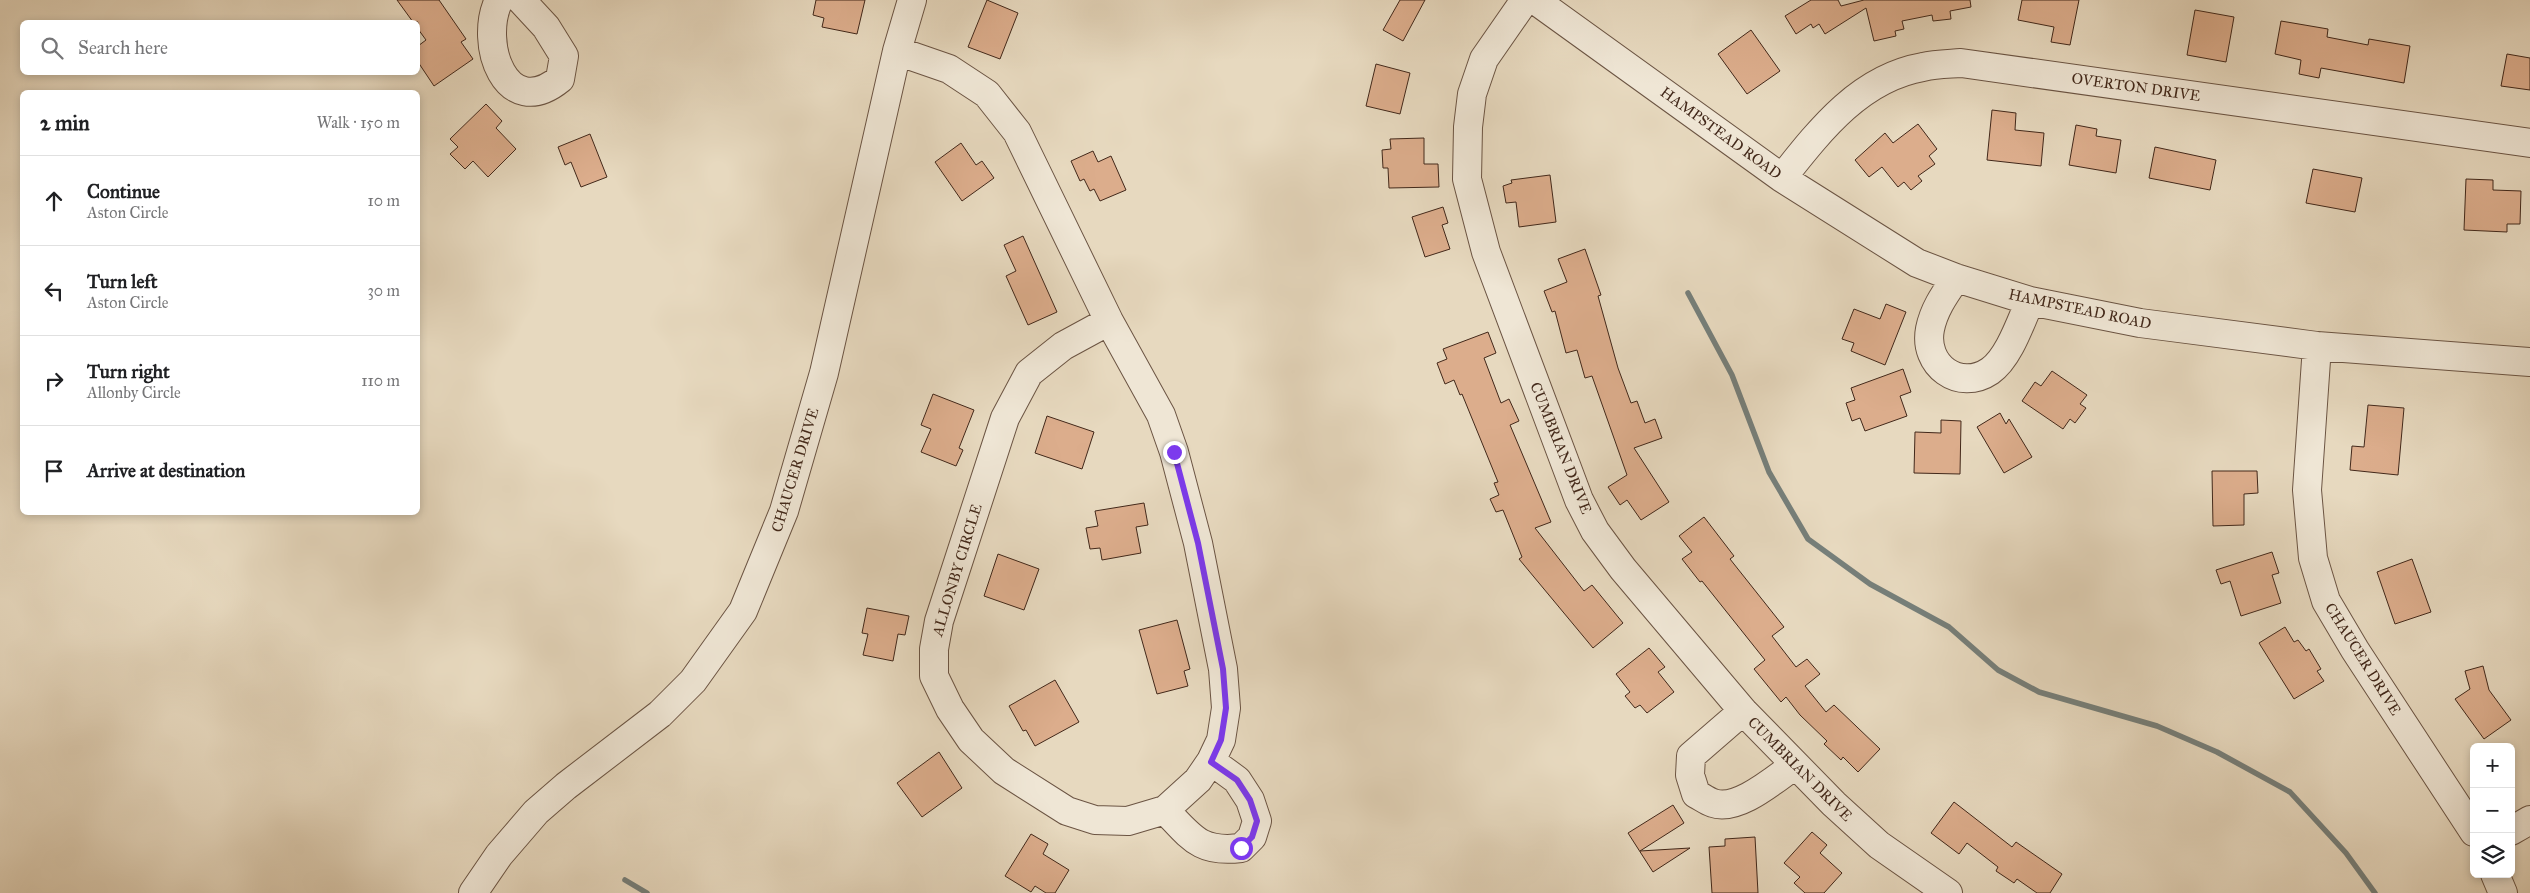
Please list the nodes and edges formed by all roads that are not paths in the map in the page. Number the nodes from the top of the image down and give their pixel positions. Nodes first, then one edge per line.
1 (499, 0) edge
2 (522, 0) edge
3 (912, 0) edge
4 (1525, 0) edge
5 (1535, 0) edge
6 (897, 51) junction
7 (2530, 143) edge
8 (1782, 178) junction
9 (1956, 278) junction
10 (2030, 301) junction
11 (1108, 321) junction
12 (2318, 346) junction
13 (2530, 362) edge
14 (1743, 711) junction
15 (1211, 762) junction
16 (1795, 764) junction
17 (1165, 810) junction
18 (2530, 820) edge
19 (2470, 826) edge
20 (2515, 829) edge
21 (2497, 878) edge
22 (473, 893) edge
23 (1948, 893) edge
24 (2503, 893) edge

1 - 2 street
3 - 6 street, CHAUCER DRIVE
4 - 14 street, CUMBRIAN DRIVE
5 - 8 street, HAMPSTEAD ROAD
6 - 11 street, ALLONBY CIRCLE
6 - 22 street, CHAUCER DRIVE
7 - 8 street, OVERTON DRIVE
8 - 9 street, HAMPSTEAD ROAD
9 - 10 street, HAMPSTEAD ROAD
9 - 10 street
10 - 12 street, HAMPSTEAD ROAD
11 - 15 street, ALLONBY CIRCLE
11 - 17 street, ALLONBY CIRCLE
12 - 13 street, HAMPSTEAD ROAD
12 - 19 street, CHAUCER DRIVE
14 - 16 street, CUMBRIAN DRIVE
14 - 16 street
15 - 17 street, ALLONBY CIRCLE
15 - 17 street
16 - 23 street, CUMBRIAN DRIVE
18 - 20 street
21 - 24 street

